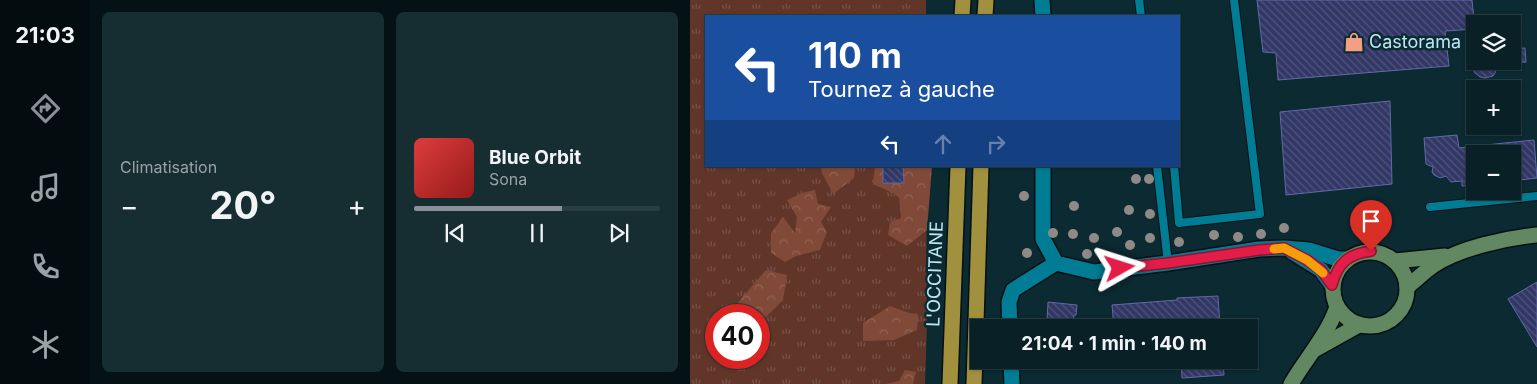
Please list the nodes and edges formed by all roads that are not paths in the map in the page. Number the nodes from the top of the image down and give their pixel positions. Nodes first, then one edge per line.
1 (963, 0) edge
2 (986, 0) edge
3 (1042, 0) edge
4 (1139, 0) edge
5 (1234, 0) edge
6 (962, 15) edge
7 (986, 15) edge
8 (1042, 15) edge
9 (1141, 15) edge
10 (958, 167) edge
11 (981, 167) edge
12 (1043, 167) edge
13 (1158, 167) edge
14 (1174, 167) edge
15 (1537, 196) edge
16 (1430, 207) dead end
17 (1537, 235) edge
18 (1284, 248) junction
19 (1451, 255) junction
20 (1347, 258) junction
21 (1395, 261) junction
22 (1056, 263) junction
23 (1168, 263) junction
24 (1332, 285) junction
25 (1407, 287) junction
26 (1337, 307) junction
27 (1010, 319) edge
28 (1359, 325) junction
29 (1314, 350) junction
30 (1012, 369) edge
31 (950, 384) edge
32 (974, 384) edge
33 (1012, 384) edge
34 (1291, 384) edge

1 - 6 highway
2 - 7 highway
3 - 8 street
4 - 9 lane
5 - 14 lane
10 - 31 highway, L'OCCITANE
11 - 32 highway
12 - 22 street
13 - 23 lane
15 - 16 lane
17 - 19 main road
18 - 20 street
18 - 23 street
18 - 24 street
19 - 21 main road
19 - 25 main road
20 - 21 main road
20 - 24 main road
21 - 25 main road
22 - 23 street
22 - 27 street
24 - 26 main road
25 - 28 main road
26 - 28 main road
26 - 29 main road
28 - 29 main road
29 - 34 main road
30 - 33 street

